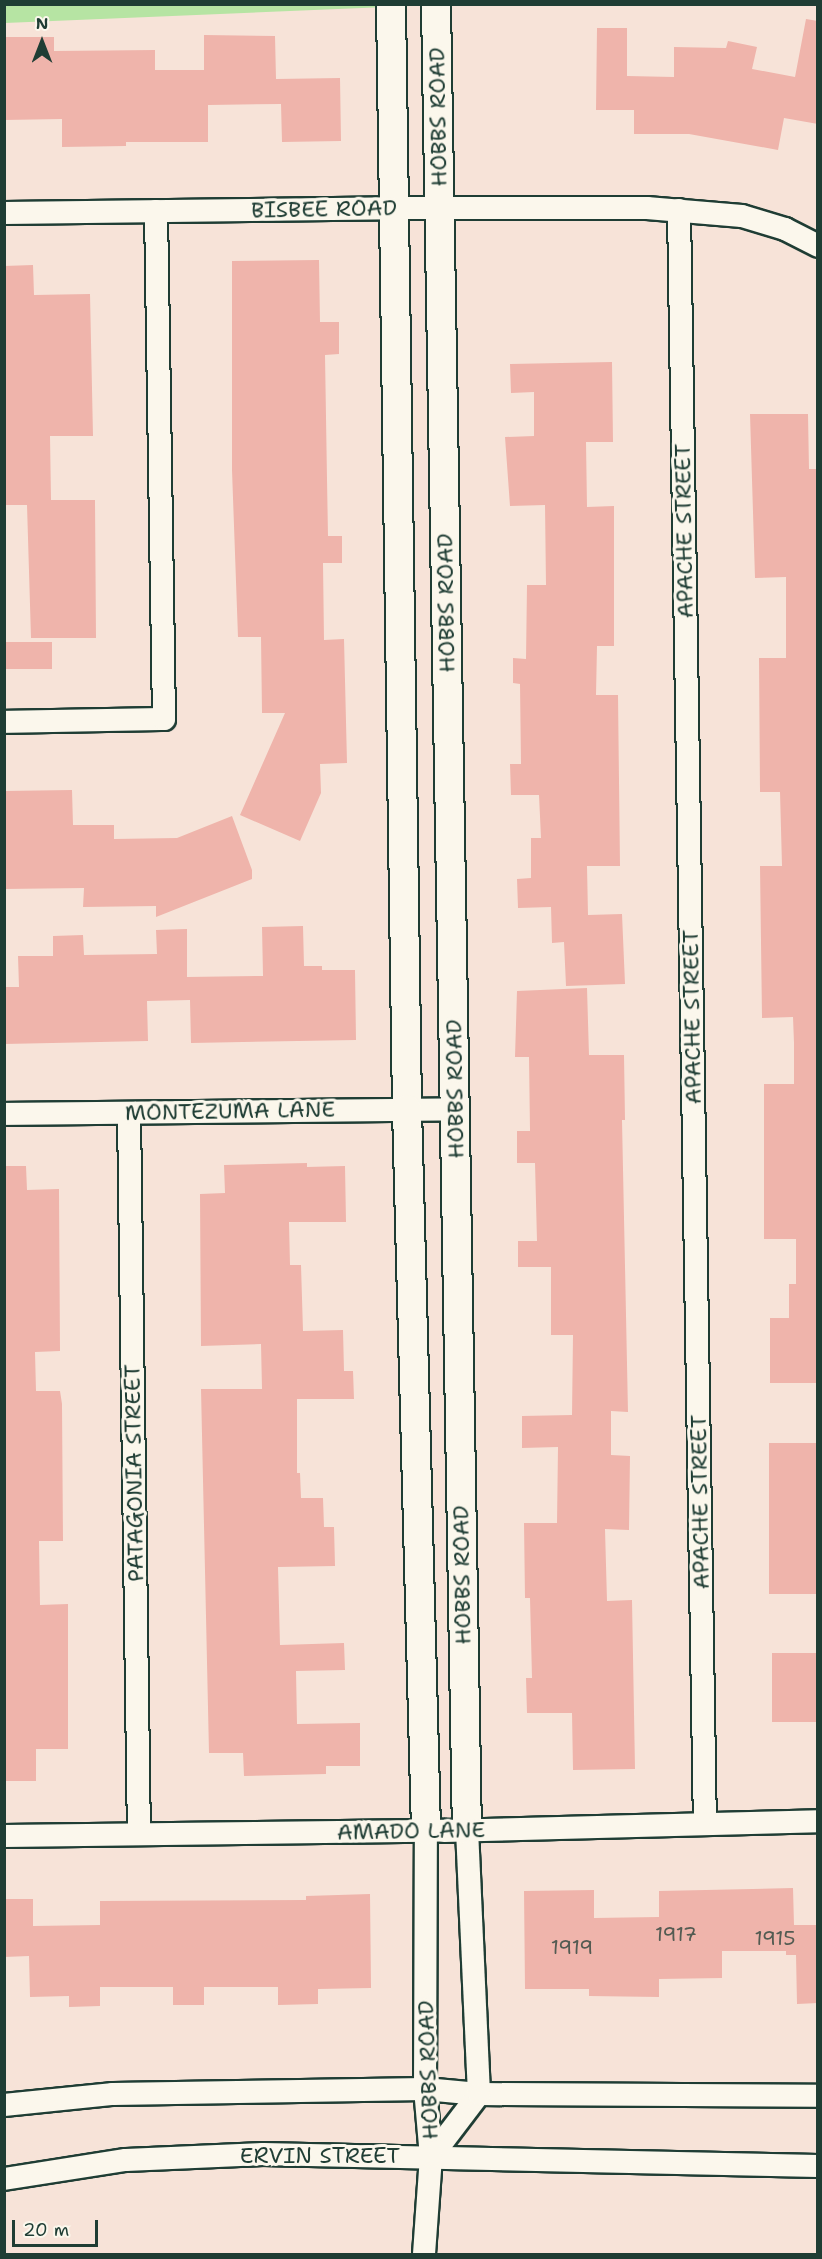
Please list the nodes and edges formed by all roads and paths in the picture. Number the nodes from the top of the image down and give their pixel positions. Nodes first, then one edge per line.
1 (391, 4) edge
2 (436, 4) edge
3 (394, 208) junction
4 (439, 208) junction
5 (679, 210) junction
6 (156, 211) junction
7 (4, 213) edge
8 (818, 246) edge
9 (4, 722) edge
10 (406, 1109) junction
11 (455, 1109) junction
12 (129, 1113) junction
13 (4, 1114) edge
14 (818, 1821) edge
15 (705, 1823) junction
16 (466, 1830) junction
17 (426, 1831) junction
18 (139, 1834) junction
19 (4, 1836) edge
20 (425, 2089) junction
21 (479, 2094) junction
22 (818, 2096) edge
23 (4, 2105) edge
24 (431, 2157) junction
25 (818, 2166) edge
26 (4, 2180) edge
27 (424, 2254) edge

1 - 3 street, HOBBS ROAD
2 - 4 street, HOBBS ROAD
3 - 4 street, BISBEE ROAD
3 - 6 street, BISBEE ROAD
3 - 10 street, HOBBS ROAD
4 - 5 street, BISBEE ROAD
4 - 11 street, HOBBS ROAD
5 - 8 street, BISBEE ROAD
5 - 15 street, APACHE STREET
6 - 7 street, BISBEE ROAD
6 - 9 street
10 - 11 street, MONTEZUMA LANE
10 - 12 street, MONTEZUMA LANE
10 - 17 street, HOBBS ROAD
11 - 16 street, HOBBS ROAD
12 - 13 street, MONTEZUMA LANE
12 - 18 street, PATAGONIA STREET
14 - 15 street, AMADO LANE
15 - 16 street, AMADO LANE
16 - 17 street, AMADO LANE
16 - 21 street, HOBBS ROAD
17 - 18 street, AMADO LANE
17 - 20 street, HOBBS ROAD
18 - 19 street, AMADO LANE
20 - 21 street
20 - 23 street
20 - 24 street, HOBBS ROAD
21 - 22 street
21 - 24 street, HOBBS ROAD
24 - 25 street, ERVIN STREET
24 - 26 street, ERVIN STREET
24 - 27 street, HOBBS ROAD

